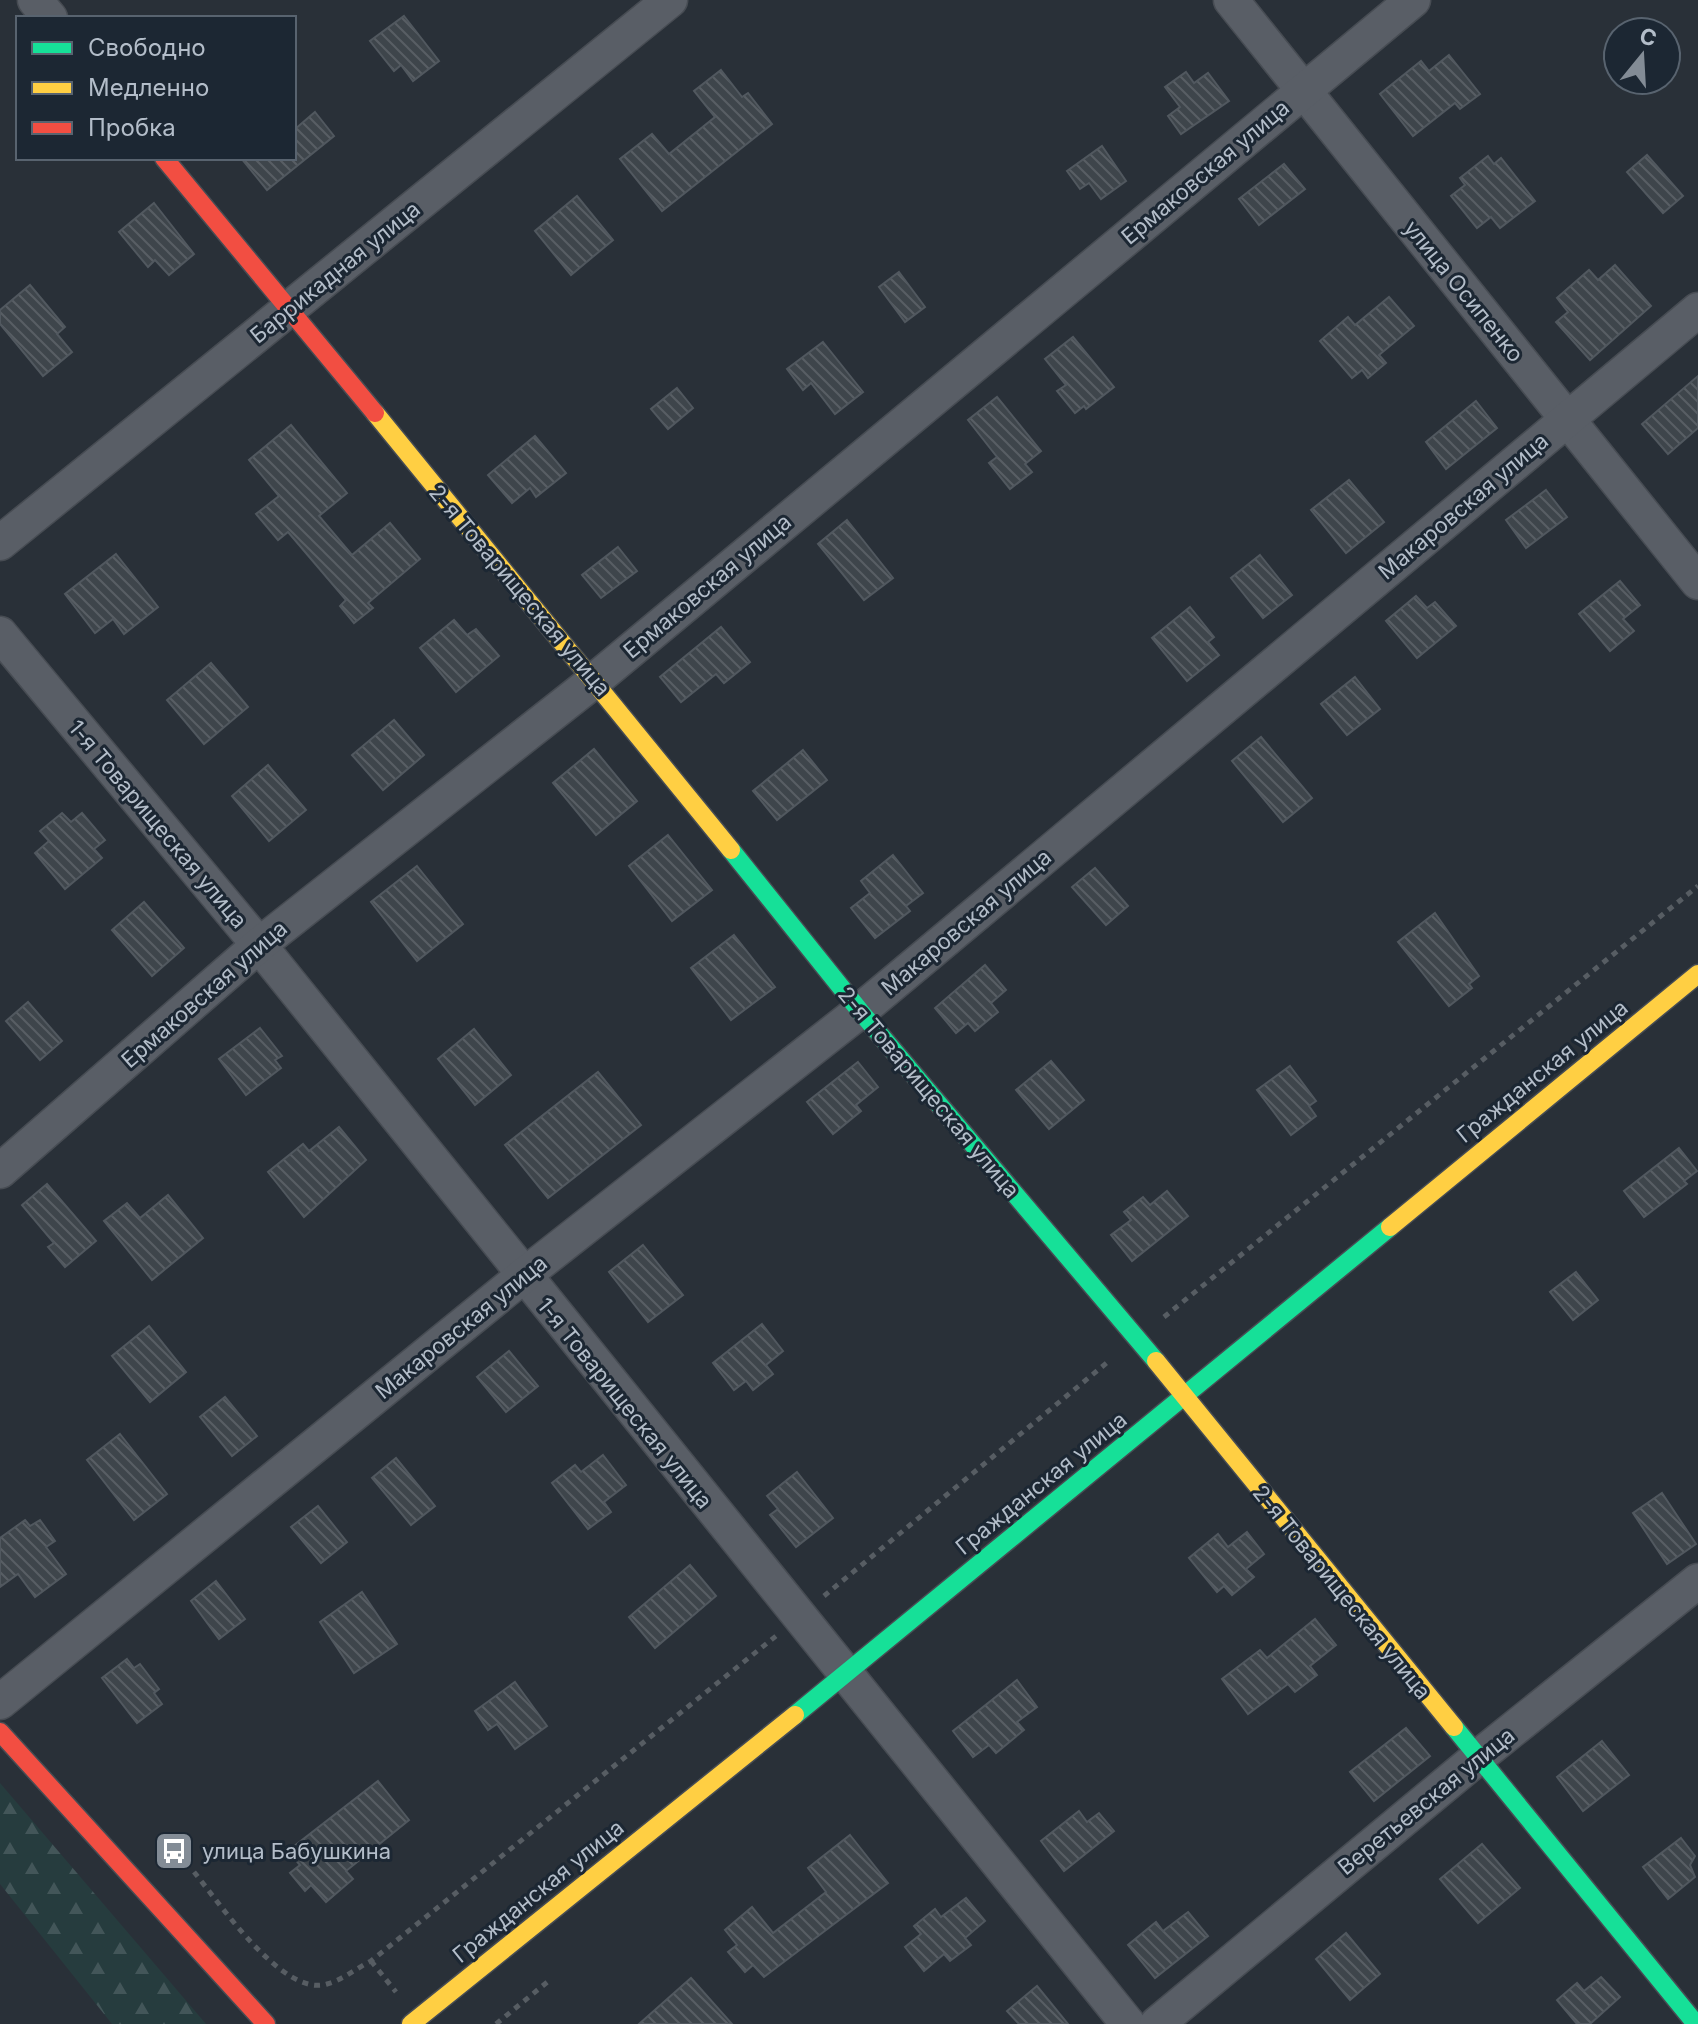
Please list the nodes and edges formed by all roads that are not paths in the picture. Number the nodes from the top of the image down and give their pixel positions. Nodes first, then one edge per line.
1 (35, 0) edge
2 (670, 0) edge
3 (1231, 0) edge
4 (1413, 0) edge
5 (48, 16) edge
6 (1304, 90) junction
7 (166, 160) edge
8 (289, 310) junction
9 (1698, 310) edge
10 (1566, 419) junction
11 (0, 543) edge
12 (1698, 582) edge
13 (0, 634) edge
14 (595, 680) junction
15 (259, 945) junction
16 (1698, 974) edge
17 (860, 1011) junction
18 (0, 1171) edge
19 (523, 1276) junction
20 (1184, 1397) junction
21 (1698, 1581) edge
22 (846, 1674) junction
23 (0, 1702) edge
24 (0, 1732) edge
25 (1476, 1759) junction
26 (266, 2024) edge
27 (411, 2024) edge
28 (1128, 2024) edge
29 (1157, 2024) edge
30 (1696, 2024) edge

1 - 5 street
2 - 8 street, Баррикадная улица
3 - 6 street, улица Осипенко
4 - 6 street, Ермаковская улица
6 - 10 street, улица Осипенко
6 - 14 street, Ермаковская улица
7 - 8 street, 2-я Товарищеская улица
8 - 11 street, Баррикадная улица
8 - 14 street, 2-я Товарищеская улица
9 - 10 street, Макаровская улица
10 - 12 street, улица Осипенко
10 - 17 street, Макаровская улица
13 - 15 street, 1-я Товарищеская улица
14 - 15 street, Ермаковская улица
14 - 17 street, 2-я Товарищеская улица
15 - 18 street, Ермаковская улица
15 - 19 street, 1-я Товарищеская улица
16 - 20 street, Гражданская улица
17 - 19 street, Макаровская улица
17 - 20 street, 2-я Товарищеская улица
19 - 22 street, 1-я Товарищеская улица
19 - 23 street, Макаровская улица
20 - 22 street, Гражданская улица
20 - 25 street, 2-я Товарищеская улица
21 - 25 street, Веретьевская улица
22 - 27 street, Гражданская улица
22 - 28 street, 1-я Товарищеская улица
24 - 26 street
25 - 29 street, Веретьевская улица
25 - 30 street, 2-я Товарищеская улица

